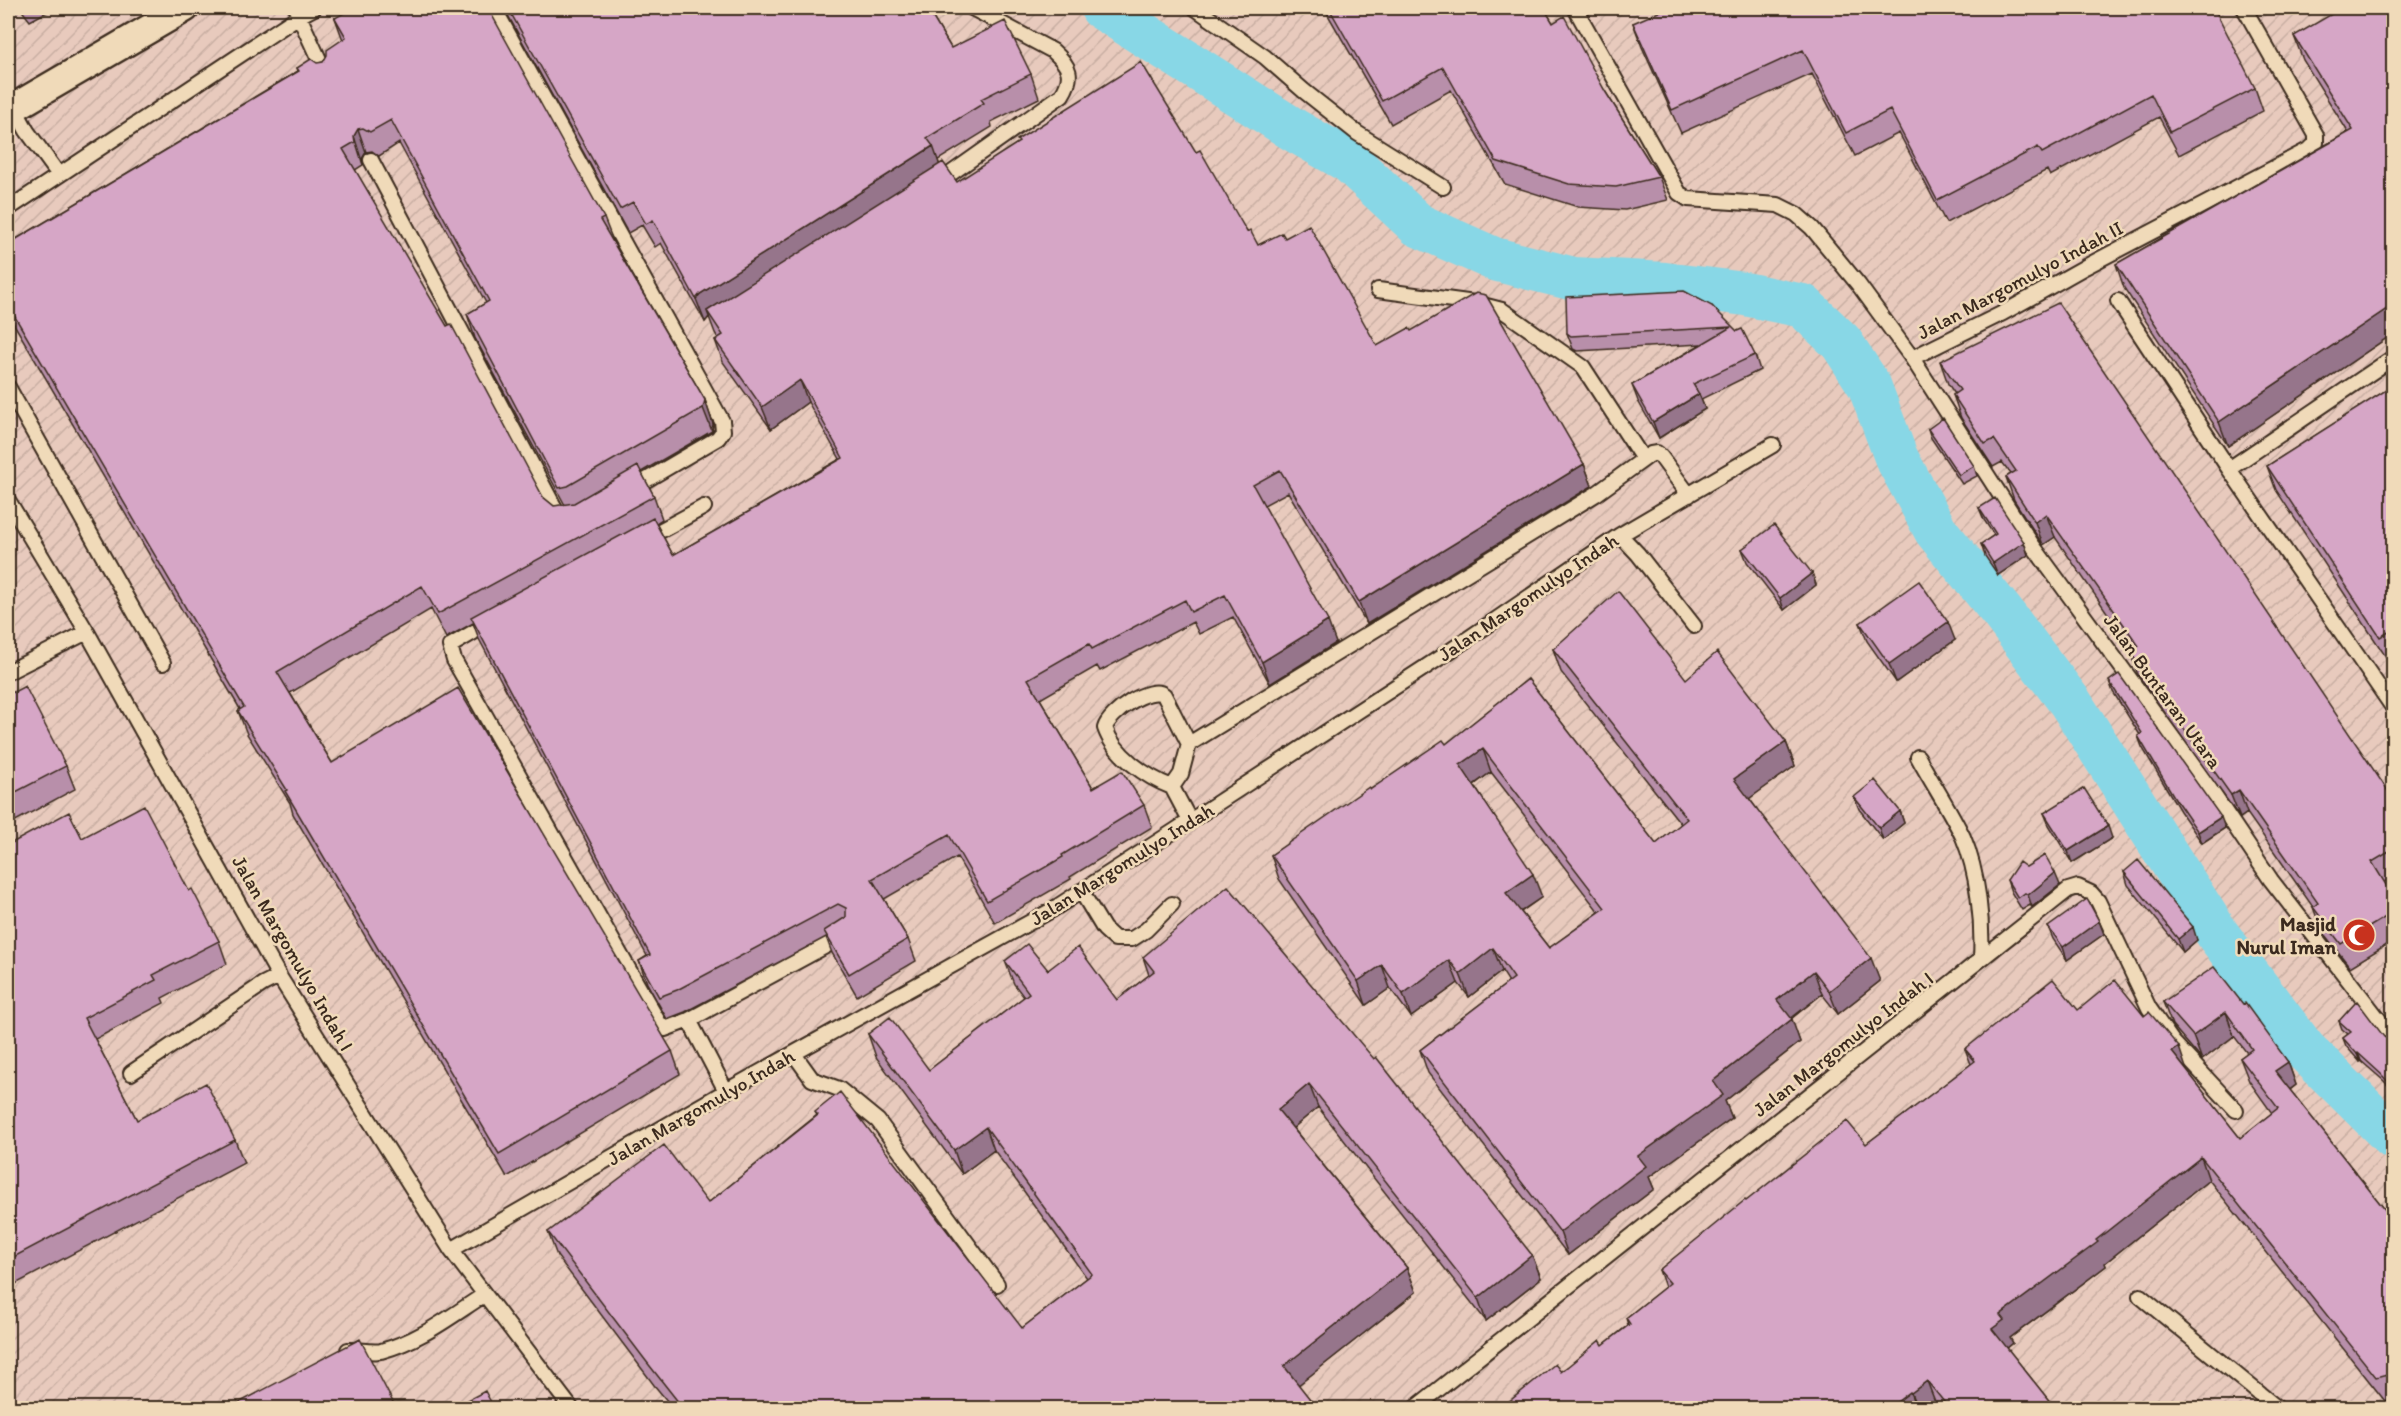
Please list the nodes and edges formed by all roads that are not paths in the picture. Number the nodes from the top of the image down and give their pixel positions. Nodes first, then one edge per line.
1 (185, 8) edge
2 (314, 8) edge
3 (494, 8) edge
4 (972, 8) edge
5 (1195, 8) edge
6 (1575, 8) edge
7 (2244, 8) edge
8 (298, 12) edge
9 (327, 78) edge
10 (11, 109) edge
11 (371, 160) dead end
12 (59, 175) junction
13 (1443, 187) dead end
14 (920, 194) edge
15 (8, 209) edge
16 (1378, 290) dead end
17 (2118, 301) dead end
18 (2394, 357) edge
19 (1912, 358) junction
20 (8, 387) edge
21 (1773, 446) dead end
22 (1643, 459) junction
23 (2229, 469) junction
24 (620, 495) edge
25 (1689, 495) junction
26 (8, 500) edge
27 (704, 507) dead end
28 (580, 518) edge
29 (1620, 535) junction
30 (631, 547) edge
31 (505, 615) edge
32 (1694, 626) dead end
33 (87, 632) junction
34 (163, 663) dead end
35 (8, 672) edge
36 (2394, 709) edge
37 (1189, 744) junction
38 (1918, 757) dead end
39 (1172, 787) junction
40 (1190, 821) junction
41 (1081, 891) junction
42 (1172, 904) dead end
43 (846, 935) edge
44 (1981, 959) junction
45 (279, 976) junction
46 (689, 1020) junction
47 (2394, 1039) edge
48 (794, 1054) junction
49 (131, 1073) dead end
50 (726, 1091) junction
51 (2236, 1110) dead end
52 (451, 1250) junction
53 (997, 1284) dead end
54 (484, 1295) junction
55 (2140, 1296) dead end
56 (339, 1355) edge
57 (571, 1408) edge
58 (1415, 1408) edge
59 (2277, 1408) edge

1 - 10 street
2 - 8 lane
3 - 24 lane
4 - 14 lane
5 - 13 lane
6 - 19 lane, Jalan Margomulyo Indah II
7 - 19 lane, Jalan Margomulyo Indah II
8 - 9 lane
8 - 12 lane
10 - 12 lane
11 - 28 lane
12 - 15 lane
16 - 22 lane
17 - 23 lane
18 - 23 lane
19 - 47 lane, Jalan Buntaran Utara
20 - 34 lane
21 - 25 lane, Jalan Margomulyo Indah
22 - 25 lane
22 - 37 lane
23 - 36 lane
25 - 29 lane, Jalan Margomulyo Indah
26 - 33 lane, Jalan Margomulyo Indah I
27 - 30 lane
29 - 32 lane
29 - 40 lane, Jalan Margomulyo Indah
31 - 46 lane
33 - 35 lane
33 - 45 lane, Jalan Margomulyo Indah I
37 - 39 lane
37 - 39 lane
38 - 44 lane
39 - 40 lane
40 - 41 lane, Jalan Margomulyo Indah
41 - 42 lane
41 - 48 lane, Jalan Margomulyo Indah
43 - 46 lane
44 - 51 lane, Jalan Margomulyo Indah I
44 - 58 lane, Jalan Margomulyo Indah I
45 - 49 lane
45 - 52 lane, Jalan Margomulyo Indah I
46 - 50 lane
48 - 50 lane, Jalan Margomulyo Indah
48 - 53 lane
50 - 52 lane, Jalan Margomulyo Indah
52 - 54 lane, Jalan Margomulyo Indah I
54 - 56 lane
54 - 57 lane, Jalan Margomulyo Indah I
55 - 59 lane

